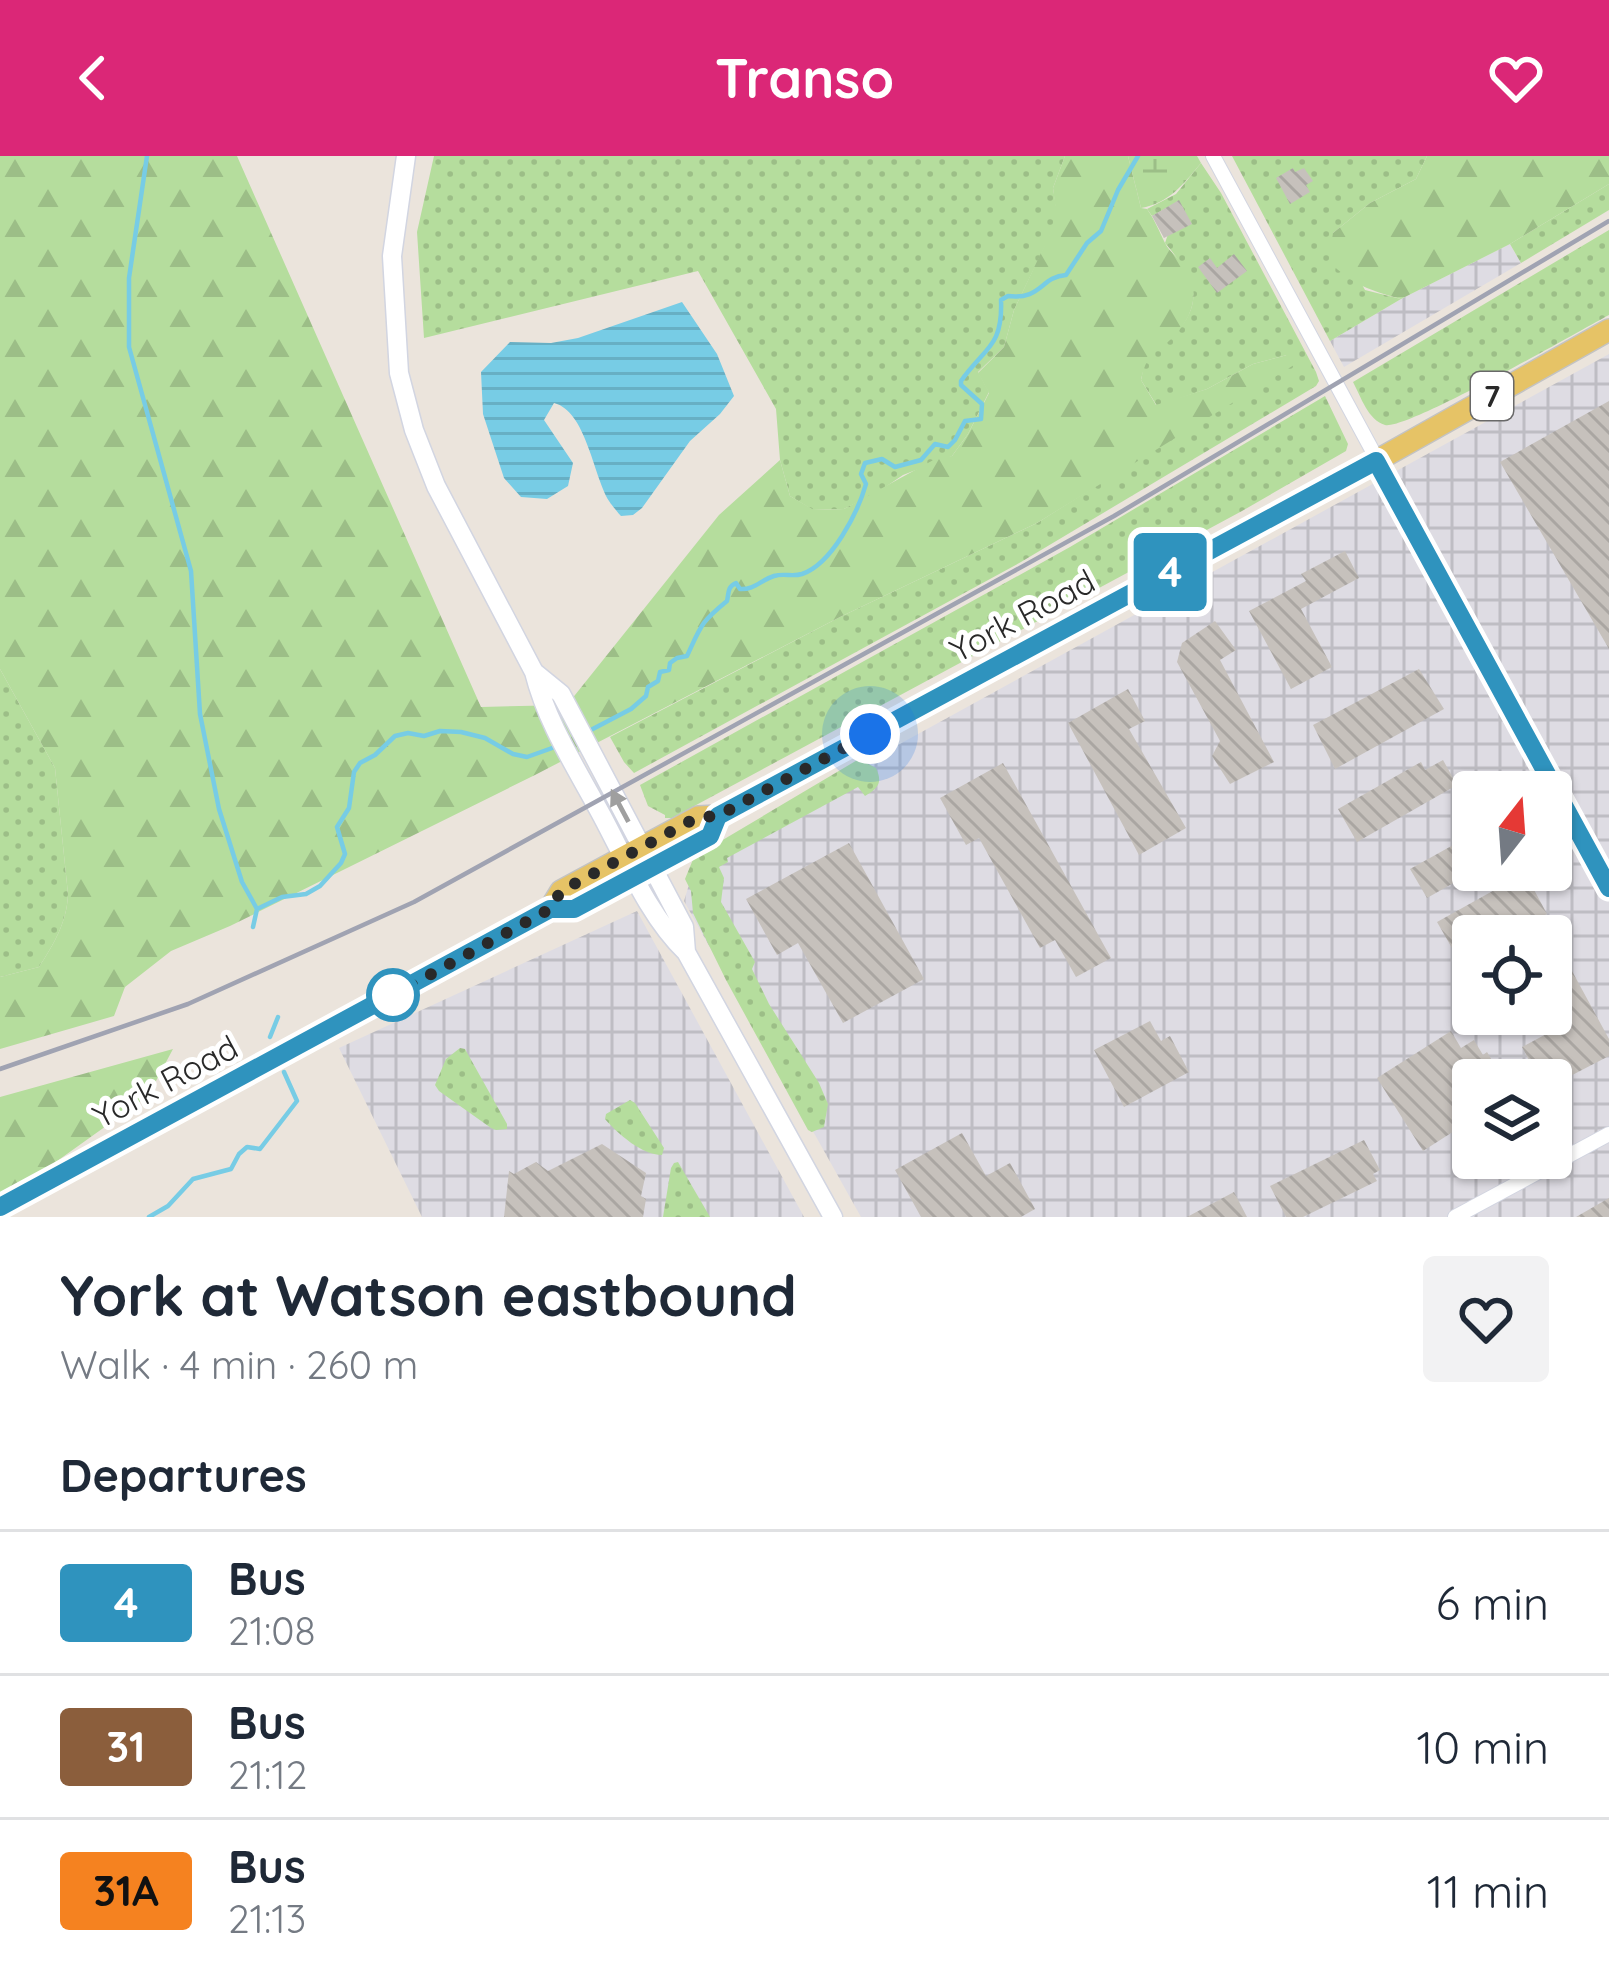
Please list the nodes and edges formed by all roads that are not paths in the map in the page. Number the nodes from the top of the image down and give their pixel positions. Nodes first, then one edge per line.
1 (406, 156) edge
2 (1213, 156) edge
3 (1609, 330) edge
4 (1376, 461) junction
5 (534, 672) junction
6 (638, 862) junction
7 (1609, 888) edge
8 (1609, 1134) edge
9 (0, 1207) edge
10 (833, 1217) edge
11 (1456, 1217) edge

1 - 5 main road
2 - 4 street
3 - 4 main road, York Road / 7
4 - 6 main road, York Road / 7
4 - 7 street
5 - 6 main road
6 -> 5 main road
6 - 9 main road, York Road / 7
6 - 10 main road
8 - 11 street

